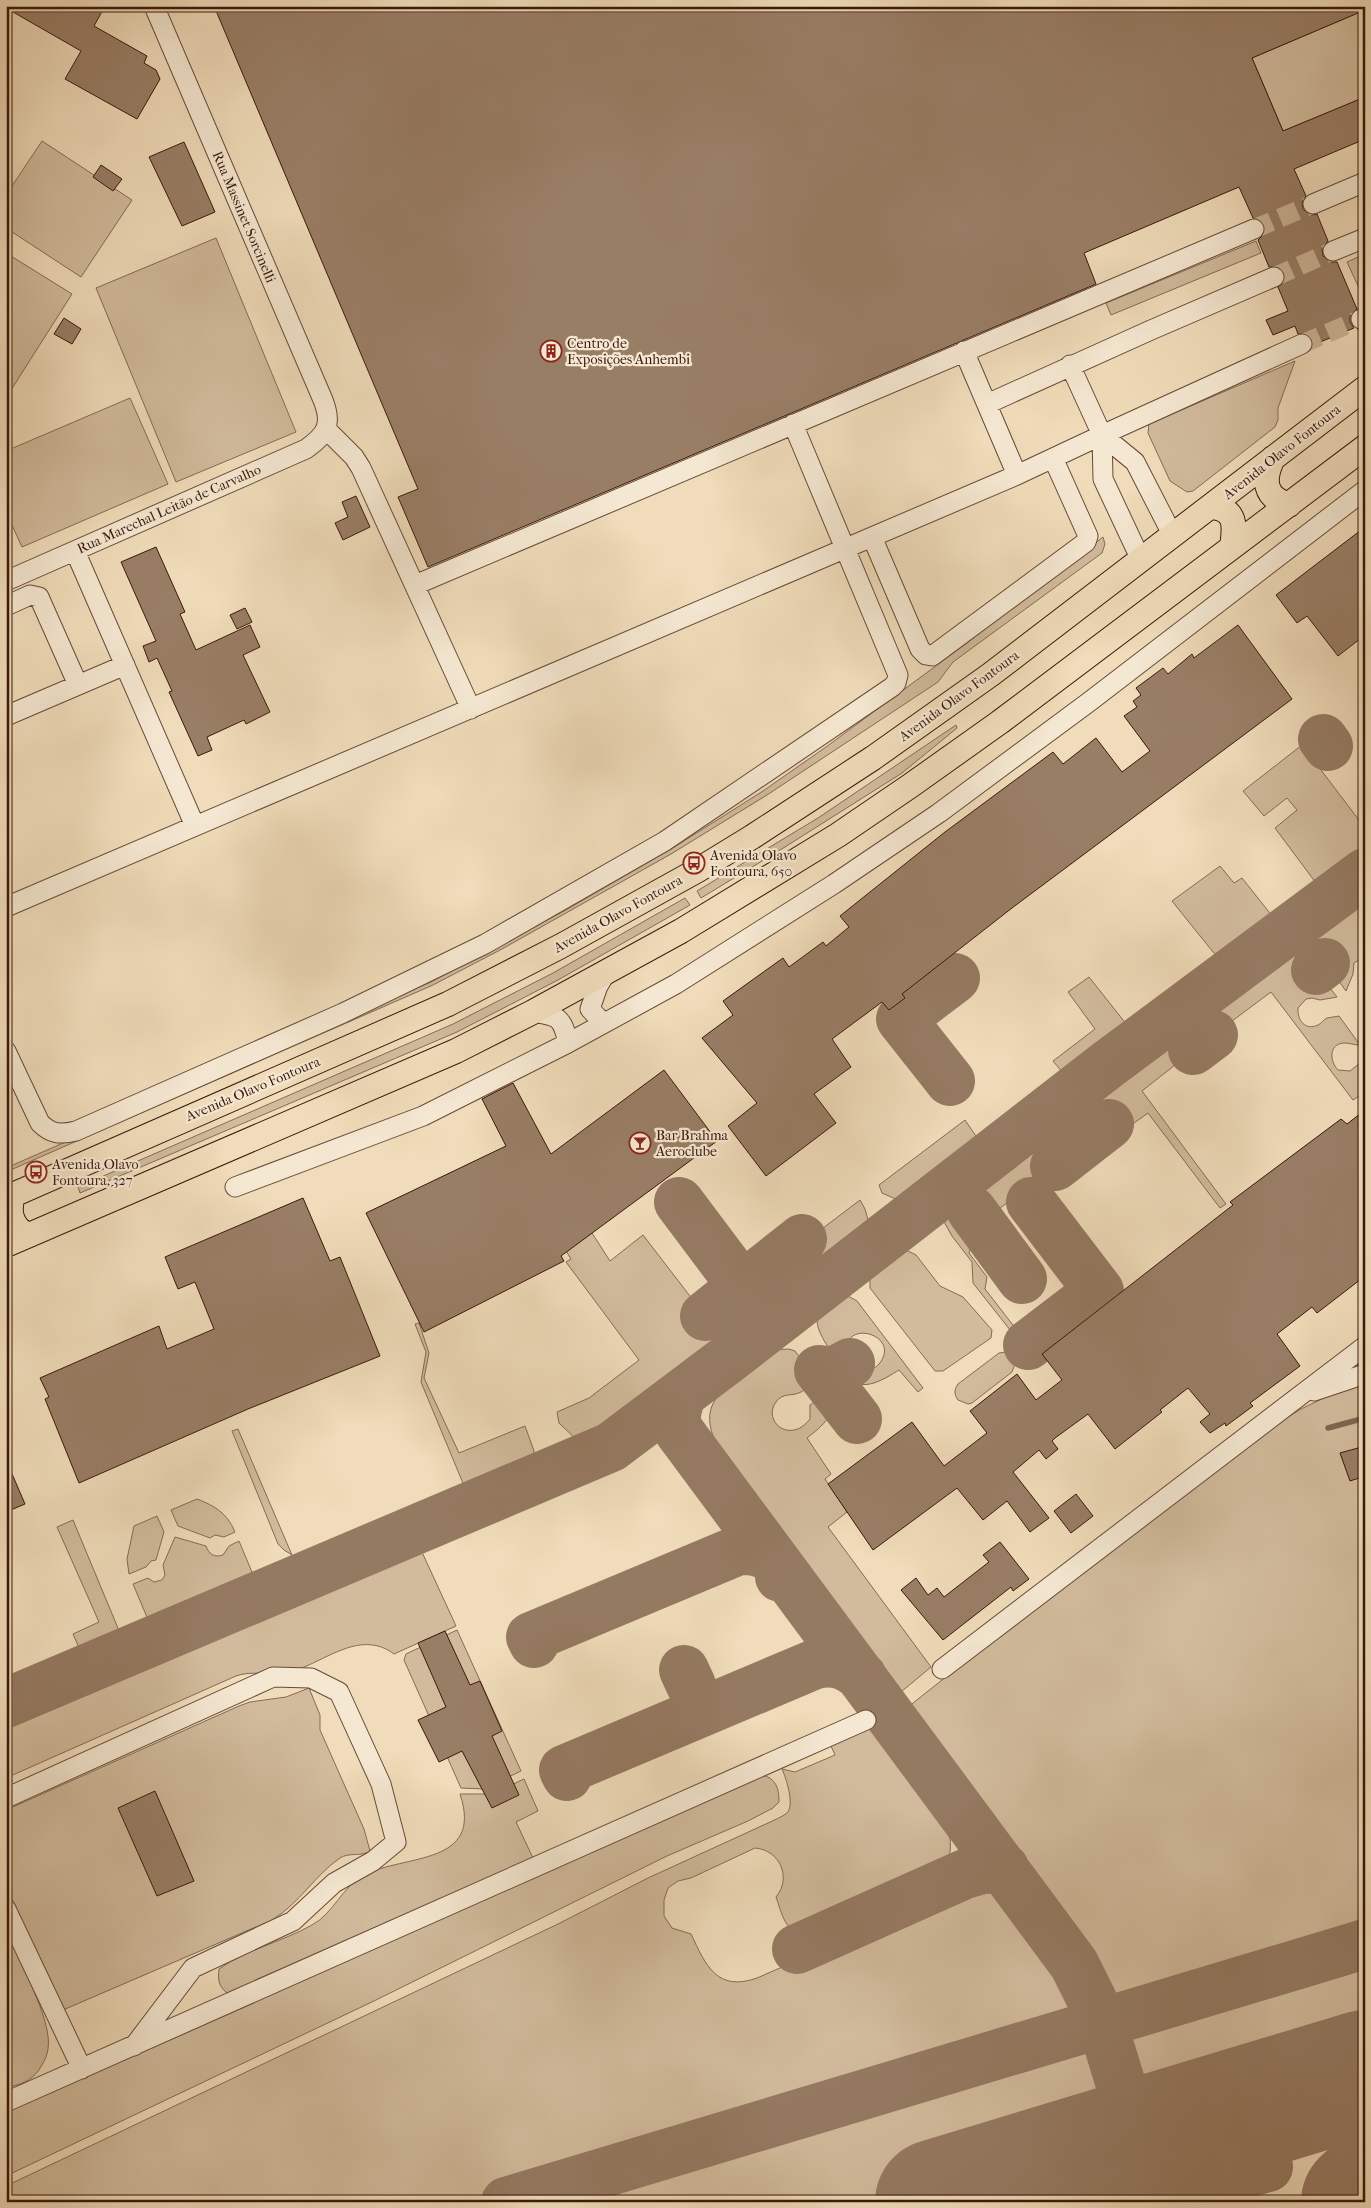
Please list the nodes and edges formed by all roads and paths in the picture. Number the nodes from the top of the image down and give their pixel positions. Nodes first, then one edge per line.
1 (154, 6) edge
2 (1365, 182) edge
3 (1313, 204) tunnel mouth
4 (1254, 229) tunnel mouth
5 (1365, 238) edge
6 (1332, 251) tunnel mouth
7 (1274, 277) tunnel mouth
8 (1302, 344) tunnel mouth
9 (964, 351) junction
10 (1070, 365) junction
11 (1365, 388) edge
12 (987, 404) junction
13 (793, 424) junction
14 (326, 429) junction
15 (1102, 435) junction
16 (1365, 447) edge
17 (1053, 458) junction
18 (1274, 458) junction
19 (1017, 476) junction
20 (1365, 490) edge
21 (1289, 504) junction
22 (1211, 507) junction
23 (1173, 536) junction
24 (872, 537) junction
25 (1232, 547) junction
26 (845, 549) junction
27 (75, 550) junction
28 (1141, 560) junction
29 (6, 581) edge
30 (415, 585) junction
31 (6, 606) edge
32 (125, 665) junction
33 (78, 685) junction
34 (471, 708) junction
35 (6, 716) edge
36 (195, 826) junction
37 (6, 907) edge
38 (607, 971) junction
39 (533, 1012) junction
40 (602, 1022) junction
41 (568, 1042) junction
42 (6, 1051) edge
43 (235, 1187) dead end
44 (10, 1196) edge
45 (17, 1240) edge
46 (1365, 1346) edge
47 (1365, 1374) edge
48 (1299, 1397) junction
49 (942, 1669) dead end
50 (866, 1720) dead end
51 (6, 1798) edge
52 (6, 1909) edge
53 (133, 2047) junction
54 (82, 2069) junction
55 (6, 2102) edge

1 - 14 street, Rua Massinet Sorcinelli
2 - 3 street
4 - 9 street
5 - 6 street
7 - 10 street
8 - 15 street
9 - 12 street
9 - 13 street
10 - 12 street
10 - 15 street
11 - 18 main road, Avenida Olavo Fontoura
12 - 19 street
13 - 26 street
13 - 30 street
14 - 27 street, Rua Marechal Leitão de Carvalho
14 - 30 street
15 - 17 street
15 - 23 street
15 - 28 street
16 - 21 main road
17 - 19 street
17 - 24 street
18 - 21 main road
18 - 22 main road, Avenida Olavo Fontoura
19 - 24 street
20 - 40 street
21 - 25 main road
22 - 23 main road, Avenida Olavo Fontoura
22 - 25 main road
23 - 28 main road, Avenida Olavo Fontoura
24 - 26 street
25 - 38 main road
26 - 34 street
26 - 42 street
27 - 29 street, Rua Marechal Leitão de Carvalho
27 - 32 street
28 - 44 main road, Avenida Olavo Fontoura
30 - 34 street
31 - 33 street
32 - 33 street
32 - 36 street
33 - 35 street
34 - 36 street
36 - 37 street
38 - 39 main road
38 - 40 street
39 - 41 street
39 - 45 main road
40 - 41 street
41 - 43 street
44 - 45 main road
46 - 48 street
47 - 48 street
48 - 49 street
50 - 53 street
51 - 53 street
52 - 54 street
53 - 54 street
54 - 55 street

